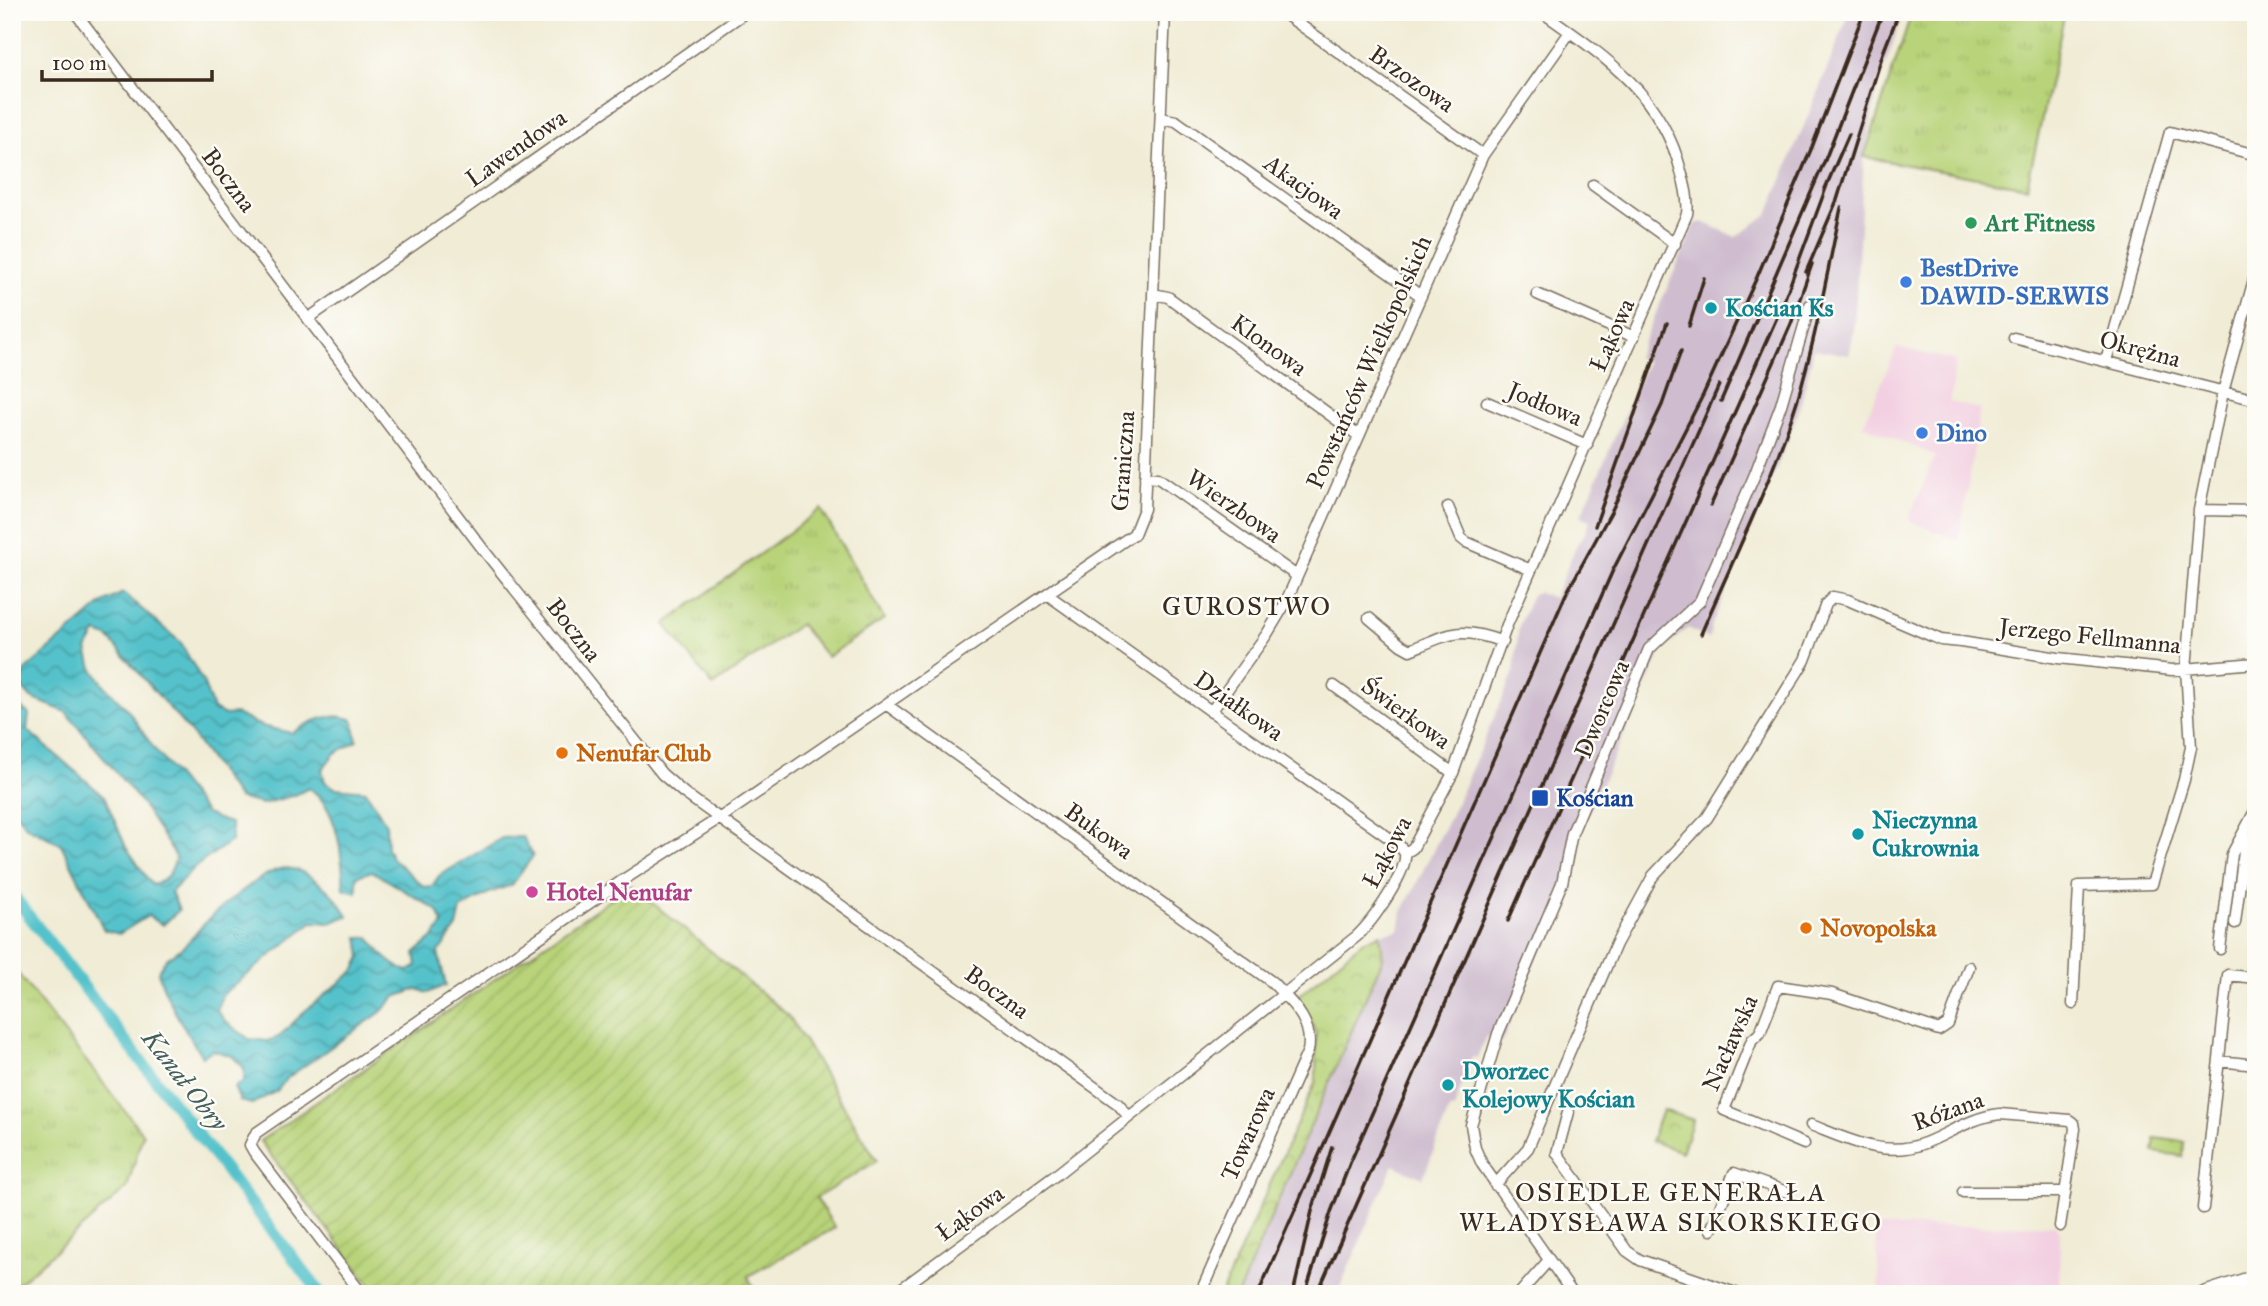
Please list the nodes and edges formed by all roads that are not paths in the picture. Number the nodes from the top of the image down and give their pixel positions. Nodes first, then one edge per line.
1 (75, 12) edge
2 (746, 12) edge
3 (1165, 12) edge
4 (1282, 12) edge
5 (1542, 12) edge
6 (1570, 32) junction
7 (1161, 118) junction
8 (1483, 155) junction
9 (2256, 155) edge
10 (1593, 185) dead end
11 (1675, 244) junction
12 (2255, 278) edge
13 (1153, 294) junction
14 (1537, 294) dead end
15 (1421, 296) junction
16 (1810, 305) dead end
17 (309, 318) junction
18 (1634, 337) junction
19 (2014, 338) dead end
20 (2106, 361) junction
21 (2223, 392) junction
22 (2256, 400) edge
23 (1487, 402) dead end
24 (1359, 436) junction
25 (1587, 445) junction
26 (1145, 477) junction
27 (1448, 507) dead end
28 (2199, 510) junction
29 (2256, 511) edge
30 (1531, 570) junction
31 (1297, 576) junction
32 (1048, 595) junction
33 (1369, 618) dead end
34 (1503, 642) junction
35 (2256, 663) edge
36 (2186, 668) junction
37 (1334, 686) dead end
38 (887, 705) junction
39 (1211, 712) junction
40 (1453, 773) junction
41 (2256, 809) edge
42 (720, 819) junction
43 (2256, 820) edge
44 (1405, 853) junction
45 (2242, 863) junction
46 (2256, 865) edge
47 (2235, 923) dead end
48 (2220, 949) dead end
49 (1969, 967) dead end
50 (2256, 978) edge
51 (1284, 995) junction
52 (2073, 1004) dead end
53 (2219, 1061) junction
54 (2256, 1065) edge
55 (1568, 1112) dead end
56 (1129, 1117) junction
57 (1811, 1125) dead end
58 (1804, 1144) dead end
59 (1495, 1185) junction
60 (1787, 1192) dead end
61 (1964, 1192) dead end
62 (2065, 1192) junction
63 (2203, 1208) dead end
64 (2060, 1226) dead end
65 (1712, 1230) dead end
66 (1549, 1261) junction
67 (2256, 1277) edge
68 (362, 1294) edge
69 (894, 1294) edge
70 (1200, 1294) edge
71 (1519, 1294) edge
72 (1573, 1294) edge
73 (1738, 1294) edge
74 (2204, 1294) edge

1 - 17 street, Boczna
2 - 17 street, Lawendowa
3 - 7 street, Graniczna
4 - 8 street, Brzozowa
5 - 6 street, Łąkowa
6 - 8 street, Powstańców Wielkopolskich
6 - 11 street, Łąkowa
7 - 13 street, Graniczna
7 - 15 street, Akacjowa
8 - 15 street, Powstańców Wielkopolskich
9 - 20 street
10 - 11 street
11 - 18 street, Łąkowa
12 - 21 street
13 - 24 street, Klonowa
13 - 26 street, Graniczna
14 - 18 street
15 - 24 street, Powstańców Wielkopolskich
16 - 59 street, Dworcowa
17 - 42 street, Boczna
18 - 25 street, Łąkowa
19 - 20 street, Okrężna
20 - 21 street, Okrężna
21 - 22 street, Okrężna
21 - 28 street
23 - 25 street, Jodłowa
24 - 31 street, Powstańców Wielkopolskich
25 - 30 street, Łąkowa
26 - 31 street, Wierzbowa
26 - 32 street, Graniczna
27 - 30 street
28 - 29 street
28 - 36 street
30 - 34 street, Łąkowa
31 - 39 street, Powstańców Wielkopolskich
32 - 38 street, Graniczna
32 - 39 street, Działkowa
33 - 34 street
34 - 40 street, Łąkowa
35 - 36 street, Jerzego Fellmanna
36 - 52 street
36 - 59 street, Jerzego Fellmanna
37 - 40 street, Świerkowa
38 - 42 street, Graniczna
38 - 51 street, Bukowa
39 - 44 street, Działkowa
40 - 44 street, Łąkowa
41 - 48 street
42 - 56 street, Boczna
42 - 68 street, Graniczna
43 - 45 street
44 - 51 street, Łąkowa
45 - 46 street
45 - 47 street
49 - 58 street, Nacławska
50 - 53 street
51 - 56 street, Łąkowa
51 - 70 street, Towarowa
53 - 54 street
53 - 63 street
55 - 73 street
56 - 69 street, Łąkowa
57 - 62 street, Różana
59 - 66 street, Dworcowa
60 - 65 street
61 - 62 street
62 - 64 street, Różana
66 - 71 street
66 - 72 street, Dworcowa
67 - 74 street

